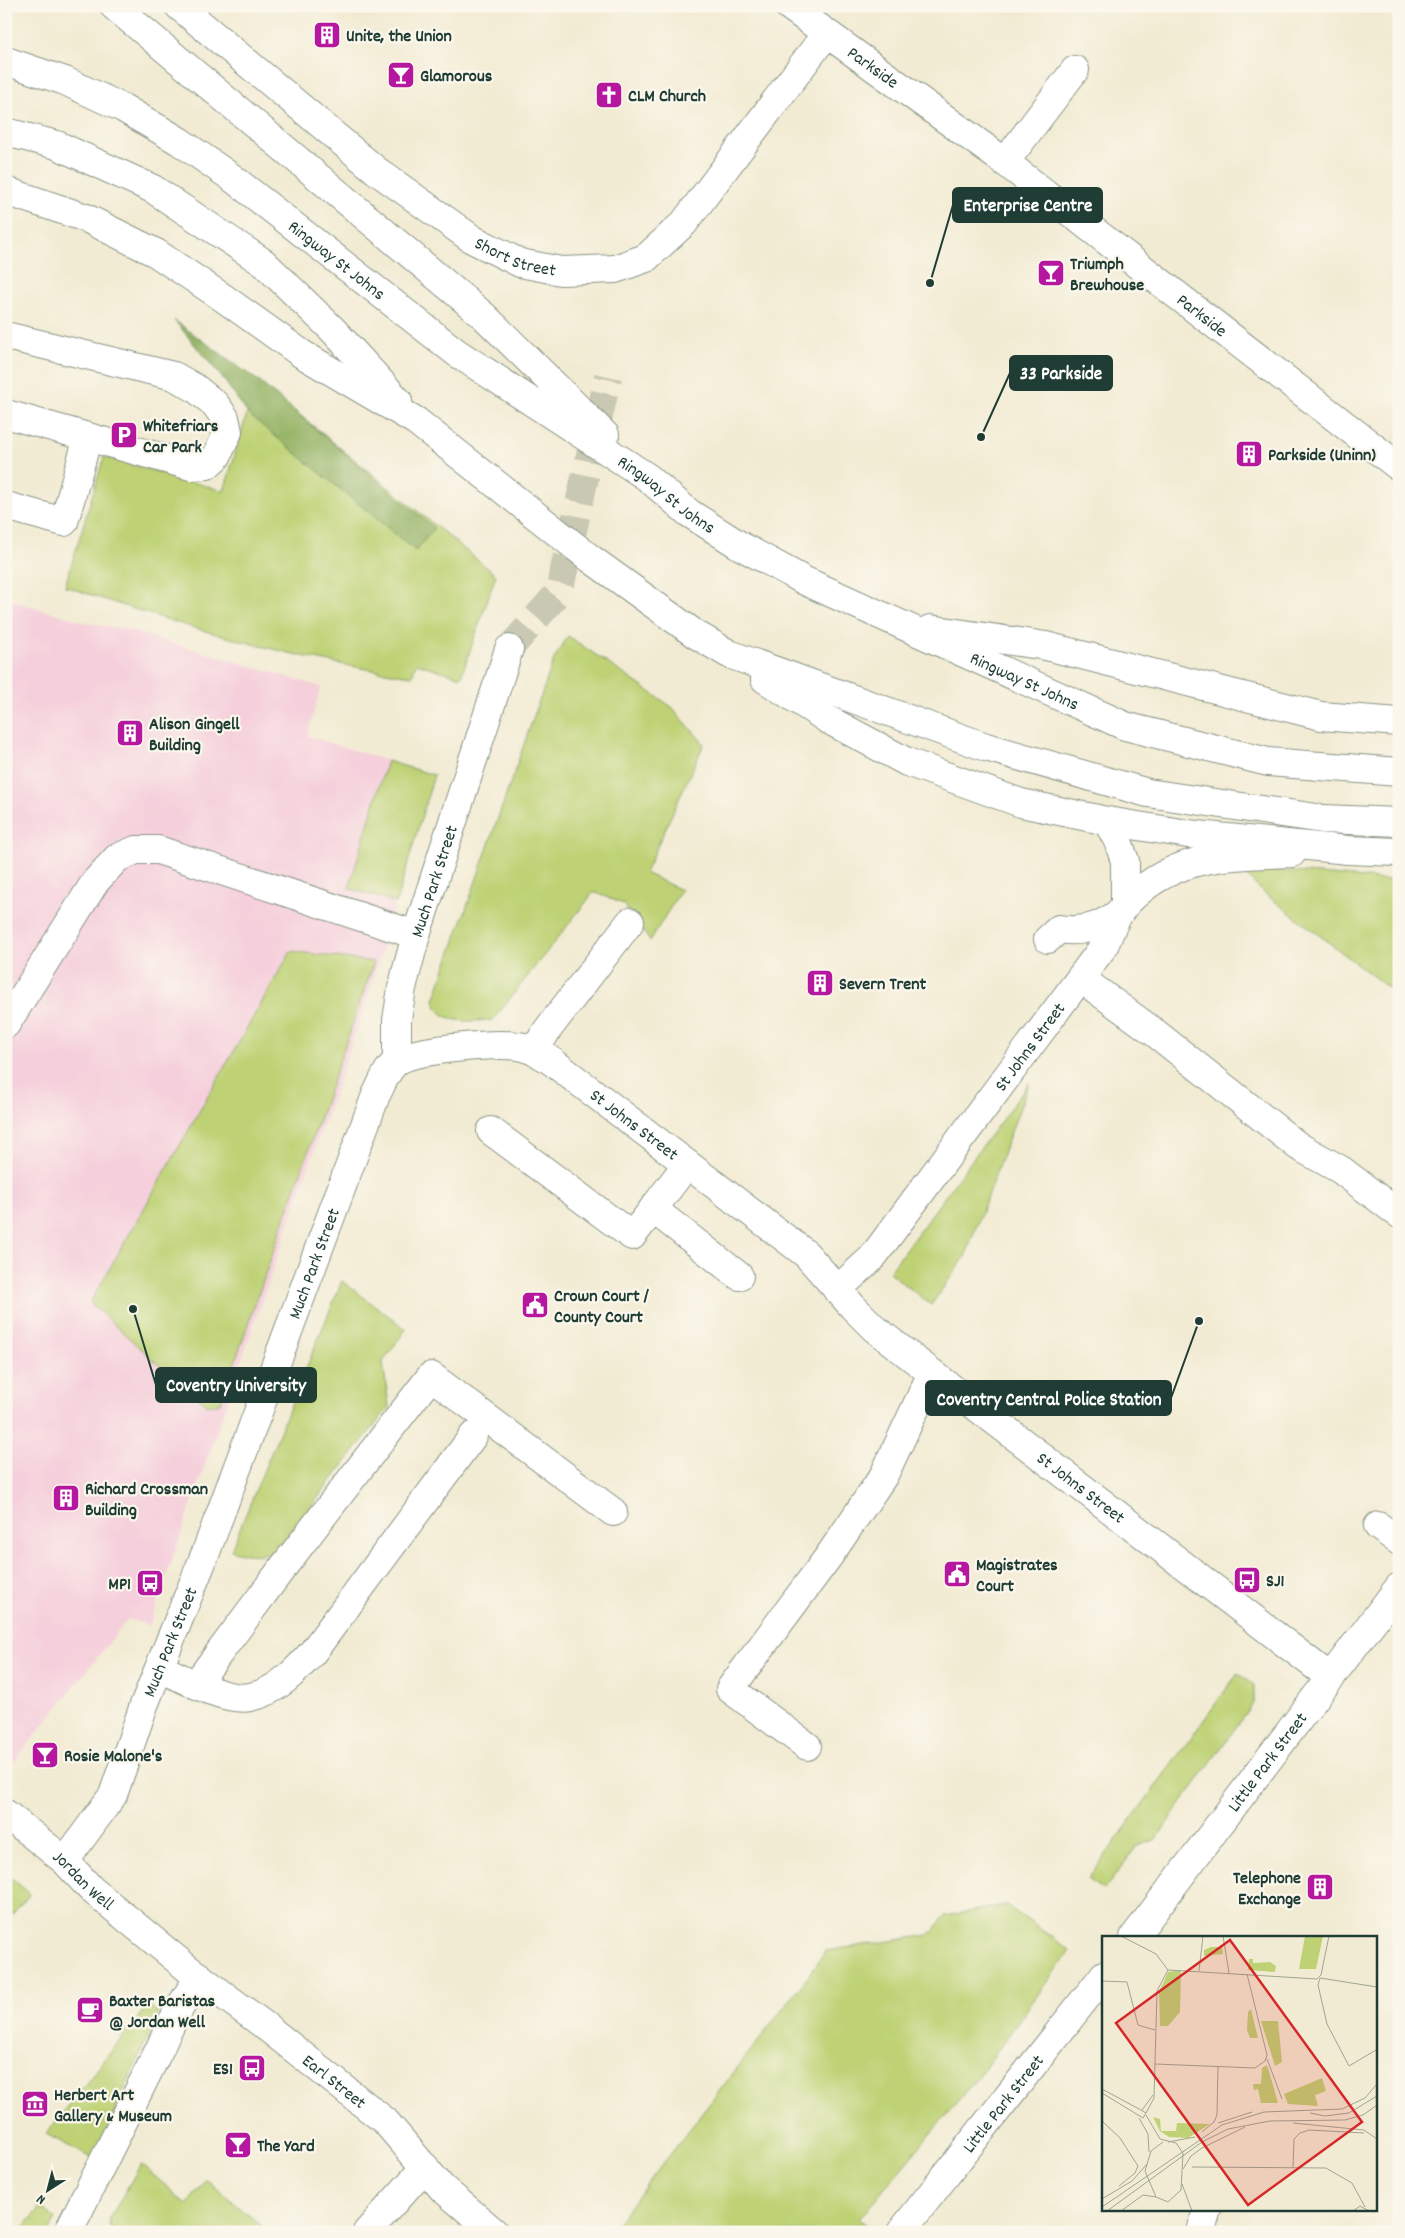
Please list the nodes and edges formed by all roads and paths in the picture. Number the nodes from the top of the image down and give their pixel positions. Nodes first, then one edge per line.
1 (114, 6) edge
2 (179, 6) edge
3 (788, 6) edge
4 (826, 34) junction
5 (6, 61) edge
6 (1075, 70) dead end
7 (6, 132) edge
8 (1005, 162) junction
9 (6, 191) edge
10 (6, 336) edge
11 (6, 414) edge
12 (416, 421) junction
13 (88, 437) junction
14 (1399, 467) edge
15 (647, 477) junction
16 (6, 506) edge
17 (902, 624) junction
18 (509, 648) tunnel mouth
19 (729, 654) junction
20 (1399, 722) edge
21 (1399, 772) edge
22 (1107, 821) junction
23 (1399, 822) edge
24 (1348, 850) junction
25 (1399, 852) edge
26 (1122, 909) junction
27 (630, 922) dead end
28 (416, 935) junction
29 (1048, 940) dead end
30 (1080, 978) junction
31 (6, 1024) edge
32 (534, 1051) junction
33 (398, 1061) junction
34 (491, 1131) dead end
35 (687, 1164) junction
36 (653, 1209) junction
37 (1399, 1214) edge
38 (739, 1276) dead end
39 (837, 1290) junction
40 (932, 1373) junction
41 (473, 1436) dead end
42 (613, 1512) dead end
43 (1397, 1592) edge
44 (160, 1668) junction
45 (1331, 1678) junction
46 (196, 1684) junction
47 (807, 1746) dead end
48 (6, 1814) edge
49 (65, 1861) junction
50 (1135, 1936) edge
51 (161, 1946) joint
52 (200, 1977) junction
53 (1102, 1979) edge
54 (425, 2167) junction
55 (1207, 2210) edge
56 (68, 2232) edge
57 (367, 2232) edge
58 (494, 2232) edge
59 (901, 2232) edge
60 (1201, 2232) edge

1 - 15 main road
2 - 4 main road, Short Street
3 - 4 main road, Parkside
4 - 8 main road, Parkside
5 - 15 main road, Ringway St Johns
6 - 8 main road
7 - 12 main road
8 - 14 main road, Parkside
9 - 12 main road
10 - 13 main road
11 - 13 main road
12 - 19 main road
13 - 16 main road
15 - 17 main road, Ringway St Johns
17 - 20 main road
17 - 21 main road, Ringway St Johns
18 - 28 main road, Much Park Street
19 - 22 main road
19 - 23 main road
22 - 24 main road
22 - 26 main road, St Johns Street
24 - 25 main road
24 - 26 main road, St Johns Street
26 - 29 main road
26 - 30 main road, St Johns Street
27 - 32 main road
28 - 31 main road
28 - 33 main road, Much Park Street
30 - 37 main road
30 - 39 main road, St Johns Street
32 - 33 main road, St Johns Street
32 - 35 main road, St Johns Street
33 - 44 main road, Much Park Street
34 - 36 main road
35 - 36 main road
35 - 39 main road, St Johns Street
36 - 38 main road
39 - 40 main road, St Johns Street
40 - 45 main road, St Johns Street
40 - 47 main road
41 - 46 main road
42 - 46 main road
43 - 45 main road, Little Park Street
44 - 46 main road
44 - 49 main road, Much Park Street
45 - 50 main road, Little Park Street
48 - 49 main road, Jordan Well
49 - 51 main road, Jordan Well
51 - 52 main road, Earl Street
52 - 54 main road, Earl Street
52 - 56 main road
53 - 59 main road, Little Park Street
54 - 57 main road
54 - 58 main road, Earl Street
55 - 60 main road

